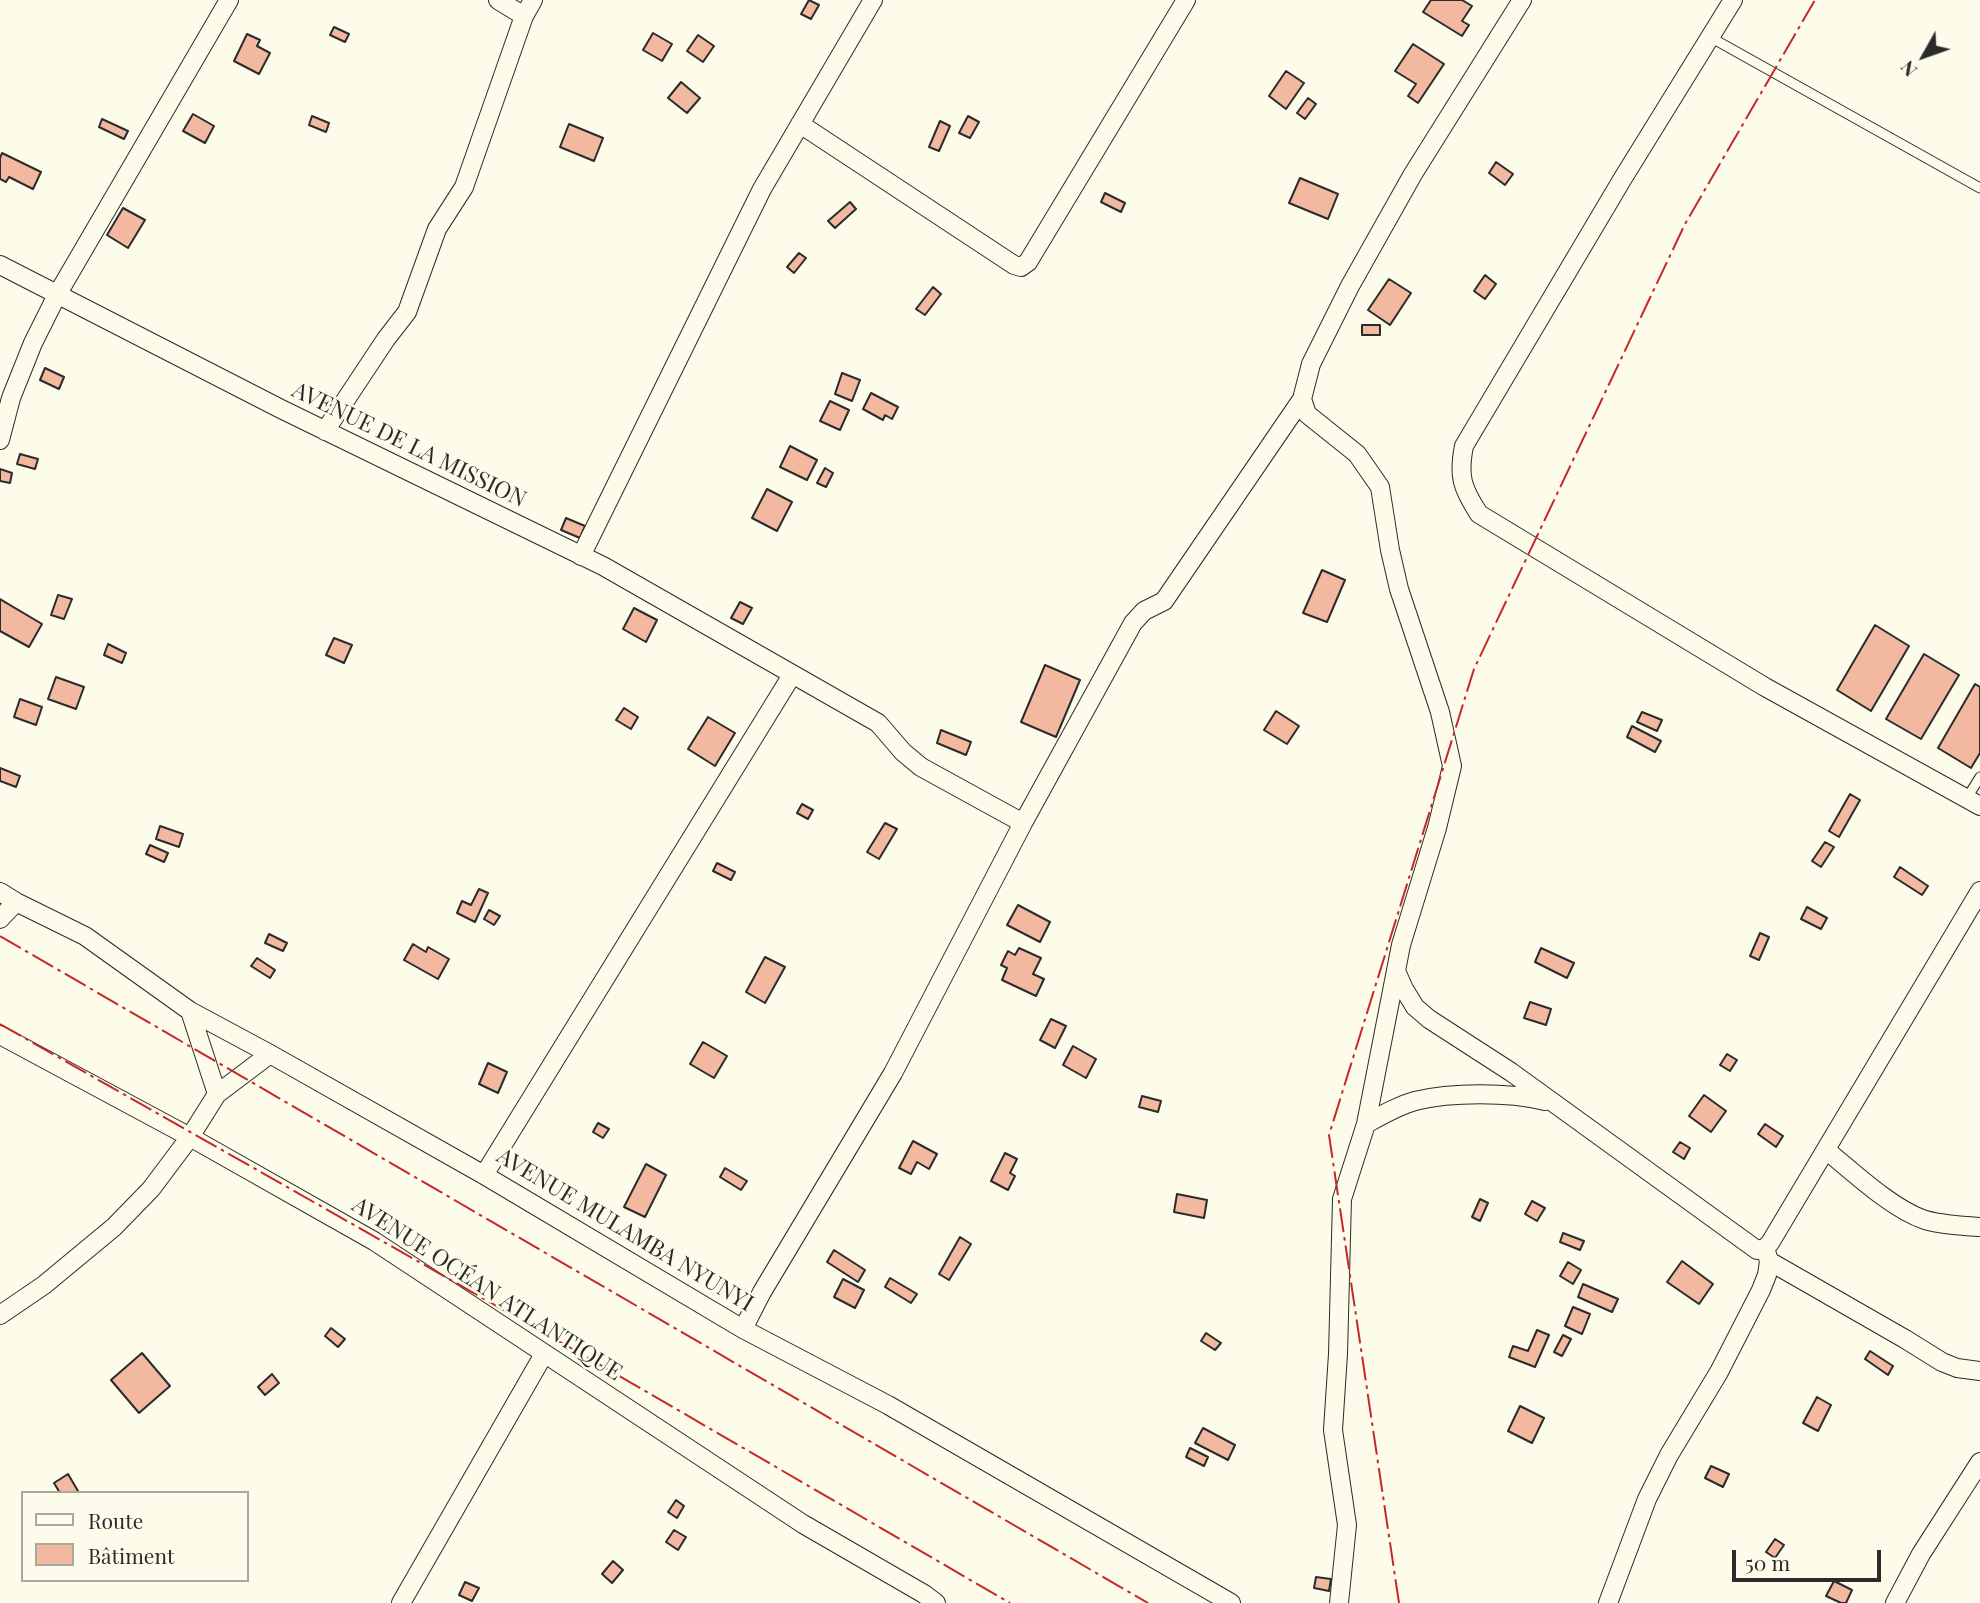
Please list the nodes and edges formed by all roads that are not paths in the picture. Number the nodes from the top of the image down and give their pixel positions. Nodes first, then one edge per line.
1 (229, 0) edge
2 (498, 0) edge
3 (873, 0) edge
4 (1185, 0) edge
5 (1522, 0) edge
6 (1733, 0) edge
7 (529, 8) edge
8 (1710, 37) junction
9 (800, 124) junction
10 (1980, 188) edge
11 (0, 265) edge
12 (57, 295) junction
13 (1302, 400) junction
14 (325, 431) junction
15 (0, 440) edge
16 (581, 556) junction
17 (792, 675) junction
18 (1980, 777) edge
19 (1974, 802) edge
20 (1023, 823) junction
21 (1980, 891) edge
22 (0, 892) edge
23 (16, 902) junction
24 (0, 919) edge
25 (1396, 971) junction
26 (190, 1011) junction
27 (0, 1035) edge
28 (270, 1054) junction
29 (217, 1094) junction
30 (1552, 1103) junction
31 (1366, 1124) junction
32 (190, 1137) junction
33 (1826, 1150) junction
34 (484, 1175) junction
35 (1980, 1227) edge
36 (1767, 1255) junction
37 (0, 1315) edge
38 (743, 1329) junction
39 (544, 1354) junction
40 (1980, 1371) edge
41 (1980, 1462) edge
42 (926, 1600) edge
43 (401, 1603) edge
44 (1231, 1603) edge
45 (1339, 1603) edge
46 (1608, 1603) edge
47 (1895, 1603) edge

1 - 12 street
2 - 7 street
3 - 9 street
4 - 9 street
5 - 13 street
6 - 8 street
7 - 14 street
8 - 10 lane
8 - 19 street
9 - 16 street
11 - 12 street, AVENUE DE LA MISSION
12 - 14 street, AVENUE DE LA MISSION
12 - 15 street
13 - 20 street
13 - 25 street
14 - 16 street, AVENUE DE LA MISSION
16 - 17 street, AVENUE DE LA MISSION
17 - 20 street, AVENUE DE LA MISSION
17 - 34 street
18 - 19 lane
20 - 38 street
21 - 33 street
22 - 23 street, AVENUE MULAMBA NYUNYI
23 - 24 street
23 - 26 street, AVENUE MULAMBA NYUNYI
25 - 30 street
25 - 31 street
26 - 28 street, AVENUE MULAMBA NYUNYI
26 - 29 street
27 - 32 street, AVENUE OCÉAN ATLANTIQUE
28 - 29 street
28 - 34 street, AVENUE MULAMBA NYUNYI
29 - 32 street
30 - 31 street
30 - 36 street
31 - 45 street
32 - 37 street
32 - 39 street, AVENUE OCÉAN ATLANTIQUE
33 - 35 street
33 - 36 street
34 - 38 street, AVENUE MULAMBA NYUNYI
36 - 40 street
36 - 46 street
38 - 44 street, AVENUE MULAMBA NYUNYI
39 - 42 street, AVENUE OCÉAN ATLANTIQUE
39 - 43 street
41 - 47 street

